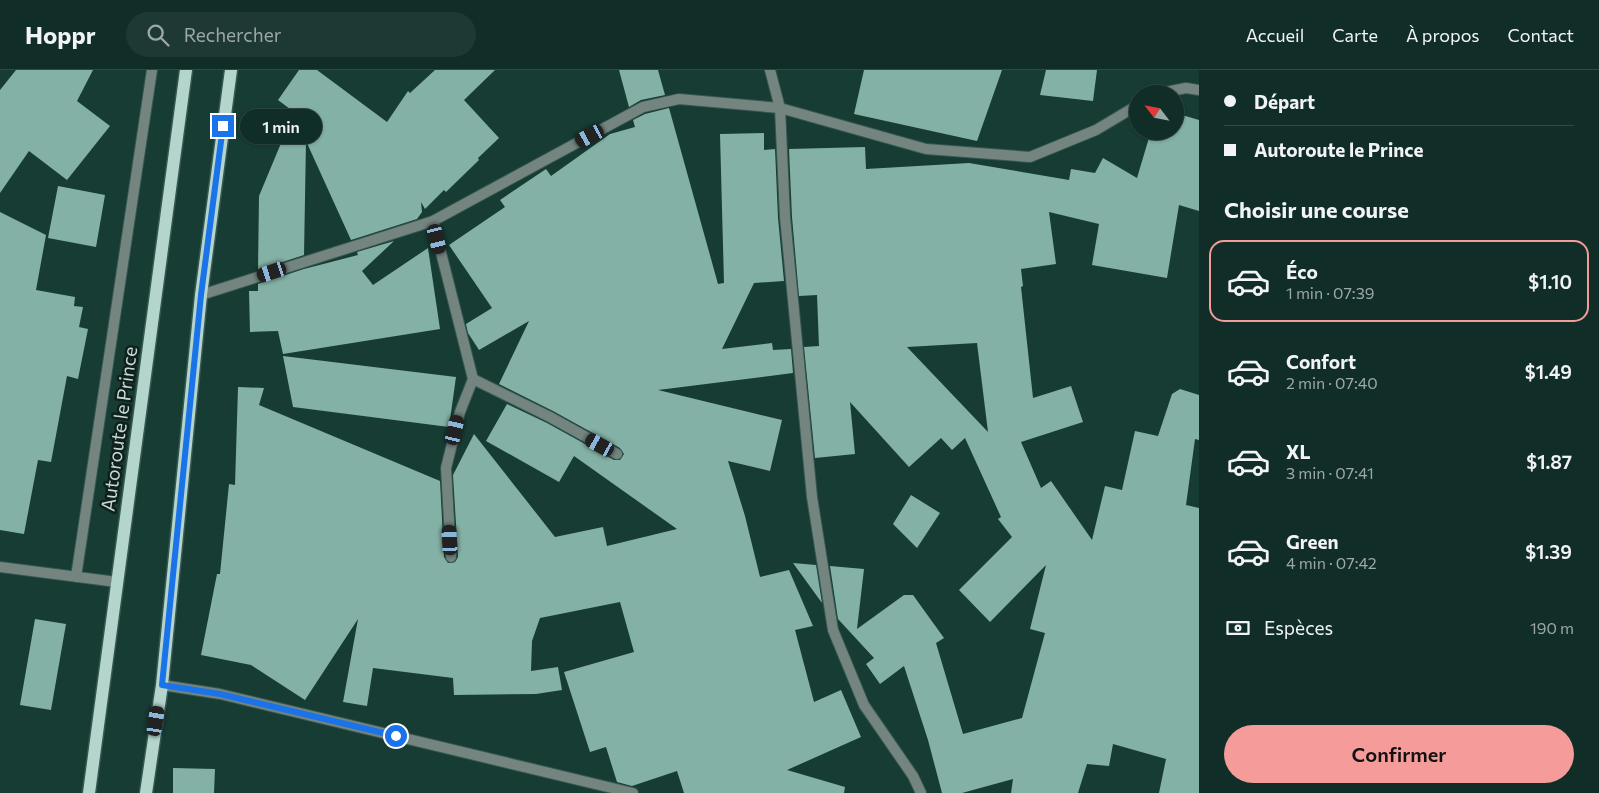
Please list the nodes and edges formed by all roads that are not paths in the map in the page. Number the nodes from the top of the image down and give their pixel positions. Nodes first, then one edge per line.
1 (152, 70) edge
2 (186, 70) edge
3 (231, 70) edge
4 (770, 70) edge
5 (1184, 88) edge
6 (1199, 90) edge
7 (780, 108) junction
8 (1129, 110) edge
9 (433, 221) junction
10 (201, 295) junction
11 (473, 379) junction
12 (617, 454) dead end
13 (451, 558) dead end
14 (0, 567) edge
15 (76, 577) junction
16 (117, 582) junction
17 (162, 685) junction
18 (89, 793) edge
19 (146, 793) edge
20 (633, 793) edge
21 (921, 793) edge

1 - 15 street
2 - 16 main road, Autoroute le Prince
3 - 10 main road
4 - 7 street
5 - 6 street
7 - 8 street
7 - 9 street
7 - 21 street
9 - 10 street
9 - 11 street
10 - 17 main road
11 - 12 street
11 - 13 street
14 - 15 street
15 - 16 street
16 - 18 main road, Autoroute le Prince
17 - 19 main road
17 - 20 street

